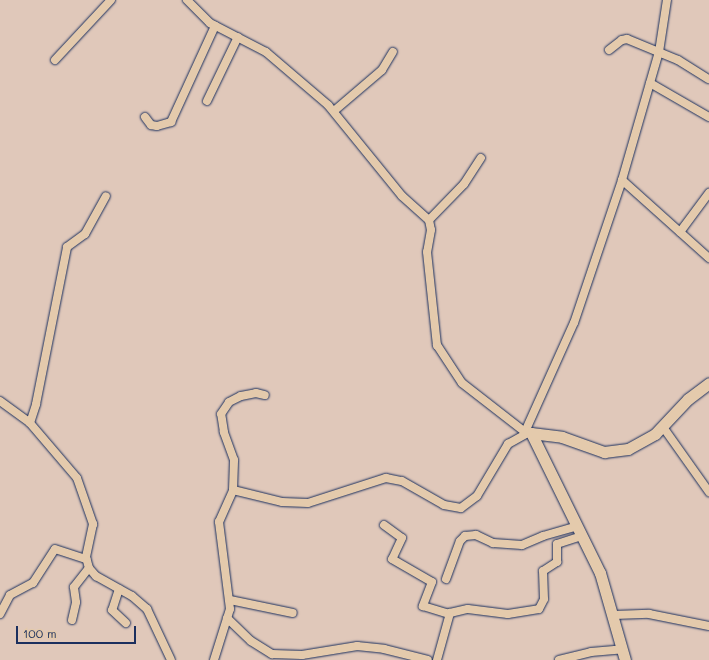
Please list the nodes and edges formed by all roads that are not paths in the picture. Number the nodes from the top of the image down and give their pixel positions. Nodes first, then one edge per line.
1 (112, 0) edge
2 (188, 0) edge
3 (667, 0) edge
4 (215, 26) junction
5 (238, 37) junction
6 (609, 50) dead end
7 (393, 52) dead end
8 (659, 52) junction
9 (55, 60) dead end
10 (709, 79) edge
11 (650, 83) junction
12 (207, 101) dead end
13 (334, 111) junction
14 (145, 117) dead end
15 (709, 117) edge
16 (481, 158) dead end
17 (622, 180) junction
18 (709, 193) edge
19 (106, 196) dead end
20 (429, 220) junction
21 (680, 232) junction
22 (709, 258) edge
23 (709, 383) edge
24 (265, 395) dead end
25 (0, 401) edge
26 (28, 421) junction
27 (663, 427) junction
28 (526, 433) junction
29 (233, 490) junction
30 (709, 492) edge
31 (384, 525) dead end
32 (579, 531) junction
33 (86, 559) junction
34 (89, 568) junction
35 (446, 579) dead end
36 (119, 589) junction
37 (230, 600) junction
38 (293, 613) dead end
39 (0, 614) edge
40 (449, 614) junction
41 (614, 614) junction
42 (227, 618) junction
43 (72, 620) dead end
44 (126, 623) dead end
45 (709, 626) edge
46 (624, 655) edge
47 (171, 660) edge
48 (214, 660) edge
49 (428, 660) edge
50 (437, 660) edge
51 (559, 660) edge

1 - 9 street
2 - 4 street
3 - 8 street
4 - 5 street
4 - 14 street
5 - 12 street
5 - 13 street
6 - 8 street
7 - 13 street
8 - 10 street
8 - 11 street
11 - 15 street
11 - 17 street
13 - 20 street
16 - 20 street
17 - 21 street
17 - 28 street
18 - 21 street
19 - 26 street
20 - 28 street
21 - 22 street
23 - 27 street
24 - 29 street
25 - 26 street
26 - 33 street
27 - 28 street
27 - 30 street
28 - 29 street
28 - 32 street
29 - 37 street
31 - 40 street
32 - 35 street
32 - 40 street
32 - 41 street
33 - 34 street
33 - 39 street
34 - 36 street
34 - 43 street
36 - 44 street
36 - 47 street
37 - 38 street
37 - 42 street
40 - 50 street
41 - 45 street
41 - 46 street
42 - 48 street
42 - 49 street
46 - 51 street

